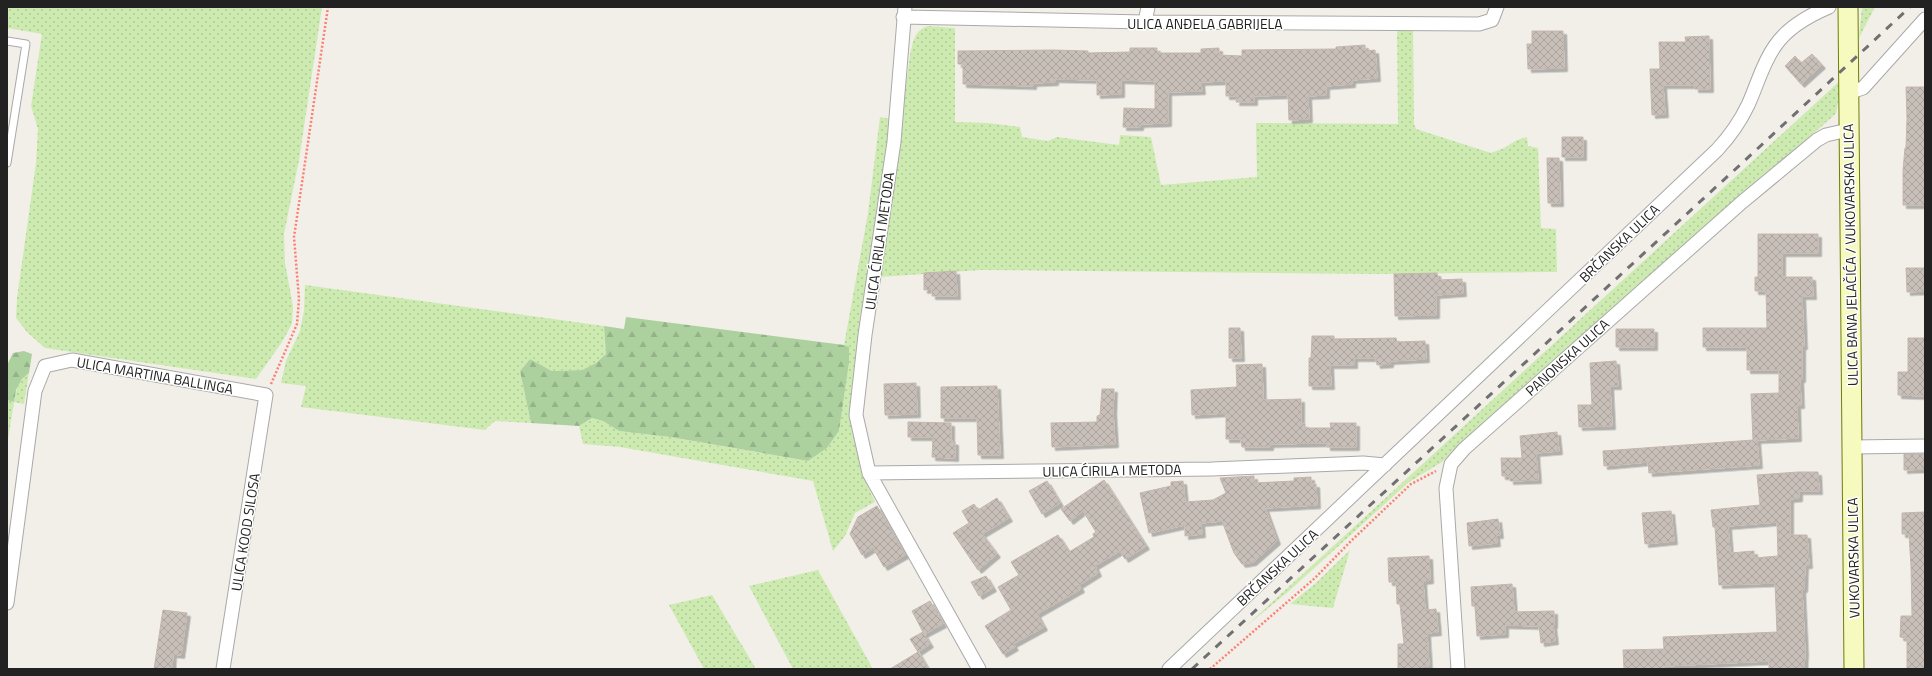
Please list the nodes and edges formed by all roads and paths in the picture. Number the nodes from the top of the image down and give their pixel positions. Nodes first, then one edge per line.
1 (328, 7) edge
2 (1148, 7) edge
3 (1497, 7) edge
4 (1829, 7) edge
5 (1848, 7) edge
6 (904, 12) edge
7 (1925, 19) edge
8 (1145, 22) junction
9 (7, 41) edge
10 (1848, 93) junction
11 (1848, 130) junction
12 (7, 163) edge
13 (266, 395) junction
14 (1925, 446) edge
15 (1852, 447) junction
16 (1451, 464) junction
17 (1385, 466) junction
18 (868, 473) junction
19 (7, 603) edge
20 (223, 669) edge
21 (979, 669) edge
22 (1169, 669) edge
23 (1210, 669) edge
24 (1458, 669) edge
25 (1854, 669) edge

1 - 13 path
2 - 8 street
3 - 8 street, ULICA ANĐELA GABRIJELA
4 - 17 street, BRČANSKA ULICA
5 - 10 main road, ULICA BANA JELAČIĆA / VUKOVARSKA ULICA
6 - 8 street, ULICA ANĐELA GABRIJELA
6 - 18 street, ULICA ĆIRILA I METODA
7 - 10 street
9 - 12 lane
10 - 11 main road, ULICA BANA JELAČIĆA / VUKOVARSKA ULICA
11 - 15 main road, ULICA BANA JELAČIĆA / VUKOVARSKA ULICA
11 - 16 street, PANONSKA ULICA
13 - 19 street, ULICA MARTINA BALLINGA
13 - 20 street, ULICA KOOD SILOSA
14 - 15 street
15 - 25 main road, VUKOVARSKA ULICA
16 - 23 path
16 - 24 street, PANONSKA ULICA
17 - 18 street, ULICA ĆIRILA I METODA
17 - 22 street, BRČANSKA ULICA
18 - 21 street, ULICA ĆIRILA I METODA

